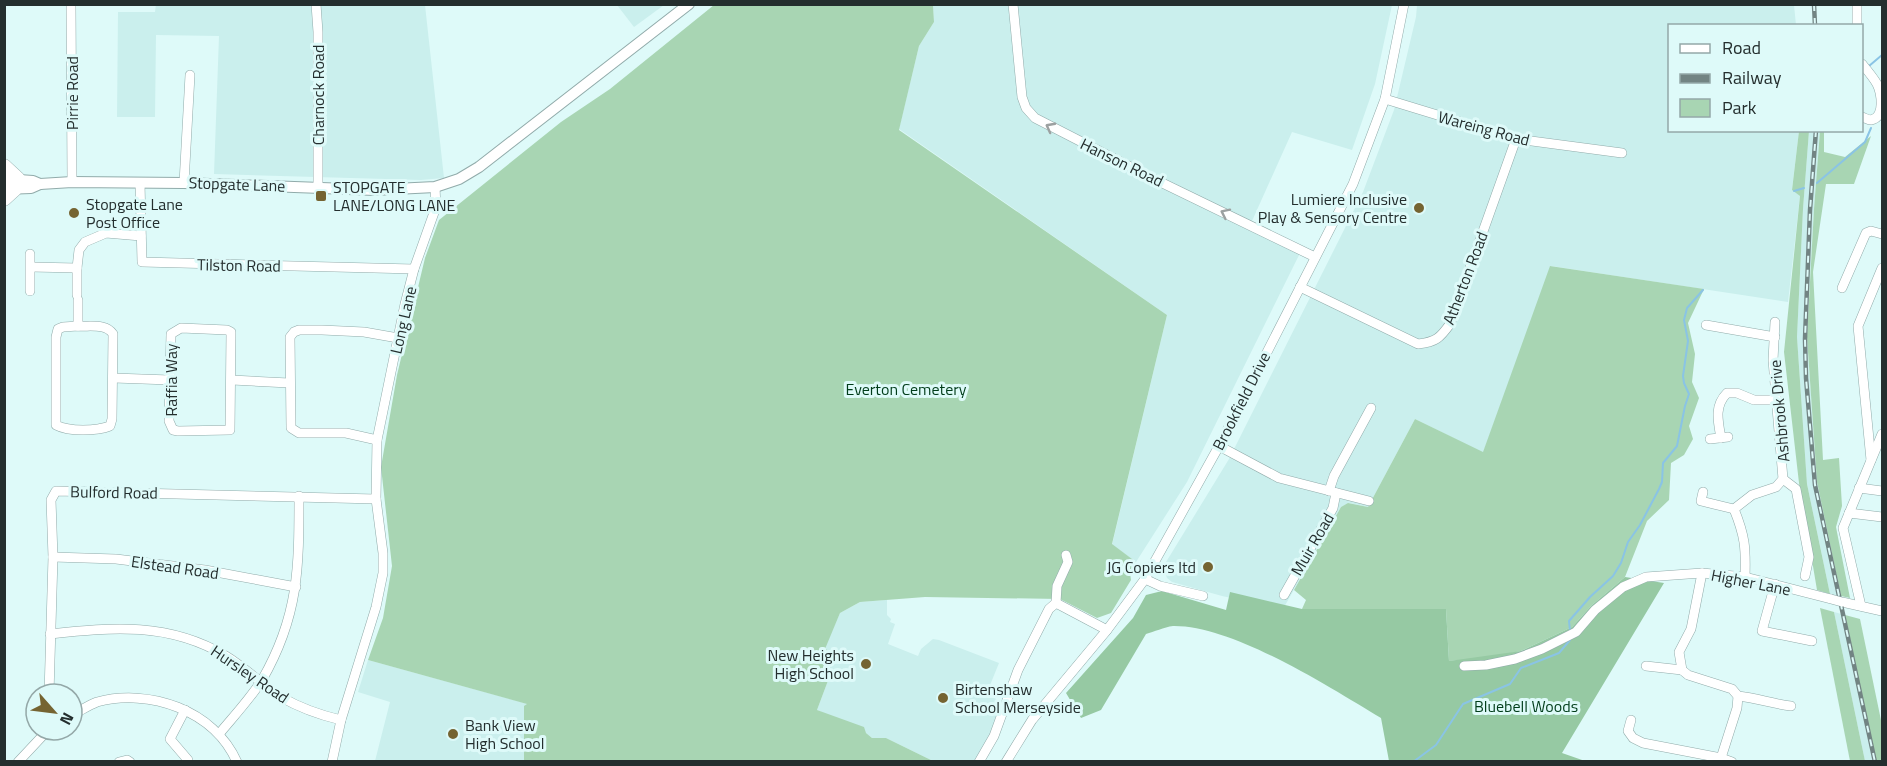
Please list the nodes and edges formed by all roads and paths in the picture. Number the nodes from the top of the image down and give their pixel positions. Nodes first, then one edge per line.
1 (71, 4) edge
2 (316, 4) edge
3 (689, 4) edge
4 (1013, 4) edge
5 (1404, 4) edge
6 (1857, 4) edge
7 (1857, 24) edge
8 (1863, 65) edge
9 (190, 75) dead end
10 (1384, 99) junction
11 (1863, 117) edge
12 (1516, 139) junction
13 (1622, 153) dead end
14 (4, 166) edge
15 (72, 182) junction
16 (140, 183) junction
17 (184, 183) junction
18 (11, 184) edge
19 (318, 187) junction
20 (435, 187) junction
21 (4, 199) edge
22 (1882, 234) edge
23 (141, 236) junction
24 (30, 254) dead end
25 (1315, 257) junction
26 (31, 267) junction
27 (77, 268) junction
28 (1882, 268) edge
29 (414, 269) junction
30 (1300, 287) junction
31 (1842, 288) dead end
32 (30, 291) dead end
33 (1776, 322) dead end
34 (1706, 324) dead end
35 (78, 326) junction
36 (1721, 327) junction
37 (1774, 337) junction
38 (398, 338) junction
39 (1719, 338) dead end
40 (114, 378) junction
41 (170, 380) junction
42 (232, 380) junction
43 (290, 383) junction
44 (1777, 400) junction
45 (1371, 408) dead end
46 (1710, 439) dead end
47 (377, 440) junction
48 (1881, 440) edge
49 (1219, 446) junction
50 (1871, 460) junction
51 (1783, 479) junction
52 (1859, 489) junction
53 (1882, 491) edge
54 (1333, 492) junction
55 (1703, 492) dead end
56 (299, 496) junction
57 (376, 499) junction
58 (1369, 501) dead end
59 (1734, 509) junction
60 (1849, 513) junction
61 (1882, 517) edge
62 (1066, 555) dead end
63 (53, 557) junction
64 (1702, 573) junction
65 (1805, 576) dead end
66 (1745, 577) junction
67 (1145, 579) junction
68 (1774, 584) junction
69 (296, 587) junction
70 (1284, 595) dead end
71 (1203, 596) dead end
72 (1056, 603) junction
73 (1861, 606) junction
74 (1882, 611) edge
75 (1107, 630) junction
76 (50, 634) junction
77 (1812, 640) dead end
78 (1464, 666) dead end
79 (1646, 666) dead end
80 (1682, 670) junction
81 (261, 681) junction
82 (49, 682) edge
83 (1738, 696) junction
84 (1791, 706) dead end
85 (84, 709) edge
86 (185, 710) junction
87 (341, 720) junction
88 (1631, 720) dead end
89 (219, 734) junction
90 (1633, 738) junction
91 (1621, 739) dead end
92 (37, 742) edge
93 (1721, 758) junction
94 (188, 760) edge
95 (18, 762) edge
96 (119, 762) edge
97 (130, 762) edge
98 (237, 762) edge
99 (332, 762) edge
100 (979, 762) edge
101 (1006, 762) edge
102 (1732, 762) edge

1 - 15 street, Pirrie Road
2 - 19 street, Charnock Road
3 - 20 main road
25 -> 4 street, Hanson Road
5 - 10 street, Brookfield Drive
6 - 7 street
8 - 11 street
9 - 17 street
10 - 12 street, Wareing Road
10 - 25 street, Brookfield Drive
12 - 13 street, Wareing Road
12 - 30 street, Atherton Road
14 - 18 highway
15 - 16 main road, Stopgate Lane
15 - 18 main road, Stopgate Lane
16 - 17 main road, Stopgate Lane
16 - 23 street, Tilston Road
17 - 19 main road, Stopgate Lane
18 - 21 highway
19 - 20 main road, Stopgate Lane
20 - 29 street, Long Lane
22 - 31 street
23 - 27 street
23 - 29 street, Tilston Road
24 - 26 street
25 - 30 street, Brookfield Drive
26 - 27 street
26 - 32 street
27 - 35 street
28 - 50 street
29 - 38 street, Long Lane
30 - 49 street, Brookfield Drive
33 - 37 street, Ashbrook Drive
34 - 36 street
35 - 40 street
35 - 40 street
36 - 37 street
36 - 39 street
37 - 44 street, Ashbrook Drive
38 - 43 street
38 - 47 street, Long Lane
40 - 41 street
41 - 42 street, Raffia Way
41 - 42 street, Raffia Way
42 - 43 street
43 - 47 street
44 - 46 street
44 - 51 street, Ashbrook Drive
45 - 54 street, Muir Road
47 - 57 street, Long Lane
48 - 50 street
49 - 54 street, Muir Road
49 - 67 street, Brookfield Drive
50 - 52 street
51 - 59 street, Ashbrook Drive
51 - 65 street
52 - 53 street
52 - 60 street
54 - 58 street, Muir Road
54 - 70 street, Muir Road
55 - 59 street
56 - 57 street, Bulford Road
56 - 63 street, Bulford Road
56 - 69 street
57 - 87 street, Long Lane
59 - 66 street
60 - 61 street
60 - 73 street
62 - 72 street
63 - 69 street, Elstead Road
63 - 76 street, Bulford Road
64 - 66 street, Higher Lane
64 - 78 street, Higher Lane
64 - 80 street
66 - 68 street, Higher Lane
67 - 71 street
67 - 75 street, Brookfield Drive
68 - 73 street, Higher Lane, bridge
68 - 77 street
69 - 81 street
72 - 75 street
72 - 100 street
73 - 74 street, Higher Lane
75 - 101 street, Brookfield Drive
76 - 81 street, Hursley Road
76 - 82 street, Bulford Road
79 - 80 street
80 - 83 street
81 - 87 street, Hursley Road
81 - 89 street
83 - 84 street
83 - 93 street
85 - 86 street
86 - 89 street
86 - 94 street
87 - 99 street, Long Lane
88 - 90 street
89 - 98 street
90 - 91 street
90 - 93 street
92 - 95 street
93 - 102 street
96 - 97 street

